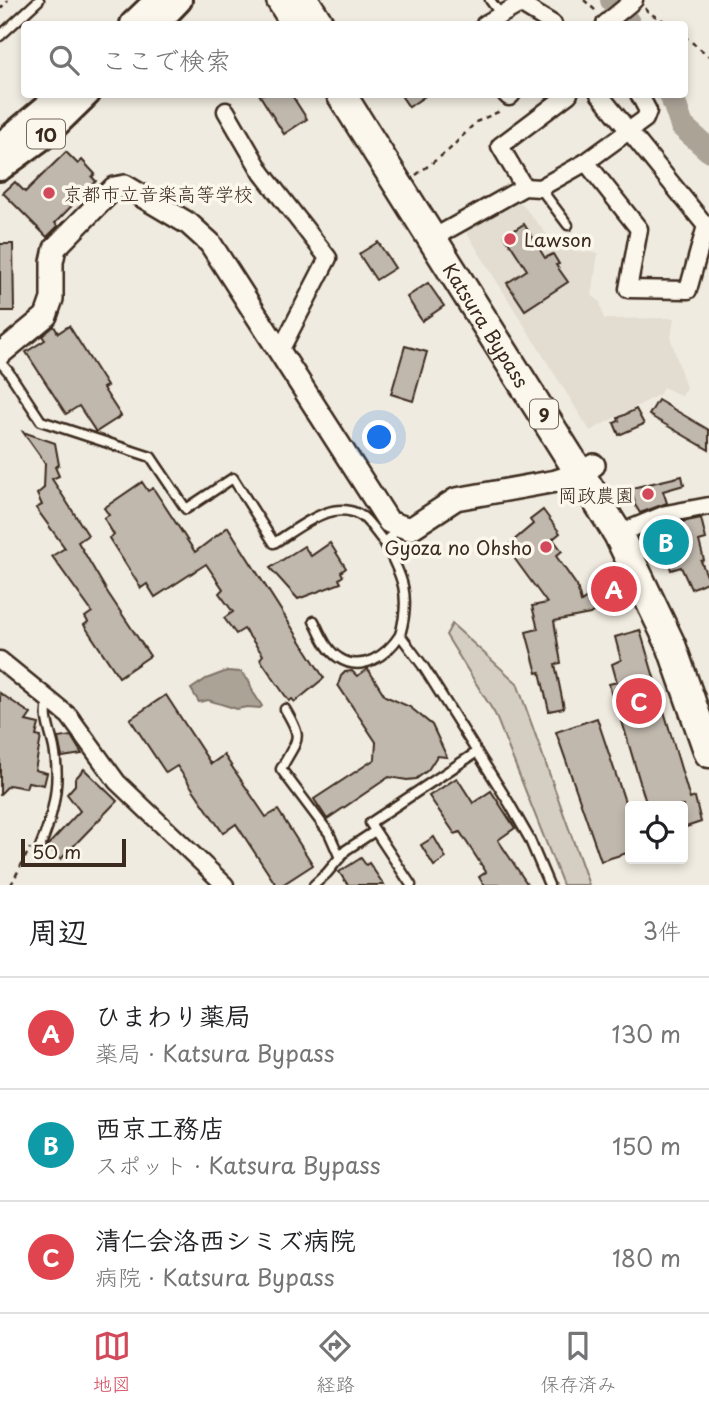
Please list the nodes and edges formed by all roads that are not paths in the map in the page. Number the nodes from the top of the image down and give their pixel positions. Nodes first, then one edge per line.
1 (39, 0) edge
2 (158, 0) edge
3 (179, 0) edge
4 (281, 0) edge
5 (304, 0) edge
6 (489, 0) edge
7 (636, 3) edge
8 (501, 15) junction
9 (136, 21) edge
10 (159, 21) edge
11 (294, 21) edge
12 (317, 21) edge
13 (490, 21) edge
14 (548, 21) edge
15 (610, 21) edge
16 (0, 36) edge
17 (57, 98) edge
18 (84, 98) edge
19 (344, 98) edge
20 (363, 98) edge
21 (564, 98) edge
22 (602, 98) edge
23 (641, 98) edge
24 (226, 111) dead end
25 (629, 131) junction
26 (0, 146) edge
27 (586, 162) junction
28 (0, 167) edge
29 (532, 188) junction
30 (568, 225) dead end
31 (440, 234) junction
32 (279, 351) junction
33 (0, 354) edge
34 (0, 362) edge
35 (588, 469) junction
36 (709, 506) edge
37 (402, 526) junction
38 (625, 530) junction
39 (384, 542) junction
40 (314, 621) dead end
41 (400, 635) junction
42 (0, 660) edge
43 (49, 699) junction
44 (709, 702) edge
45 (285, 709) dead end
46 (477, 752) junction
47 (709, 753) edge
48 (375, 831) junction
49 (40, 846) road end
50 (340, 858) junction
51 (219, 883) edge
52 (314, 885) edge
53 (411, 885) edge
54 (549, 885) edge

1 - 16 lane
2 - 9 main road
3 - 10 main road
4 - 11 highway
5 - 12 highway
6 - 8 lane
7 - 15 street
8 - 13 street
8 - 14 street
17 - 26 main road, 10
18 - 28 main road, 10
19 - 31 highway, Katsura Bypass / 9
20 - 31 highway, Katsura Bypass / 9
21 - 29 street
22 - 25 street
23 - 25 street
24 - 32 street
25 - 27 street
25 - 27 street
27 - 29 street
29 - 30 lane
29 - 31 street
31 - 35 highway, Katsura Bypass / 9
32 - 33 street
32 - 37 street
34 - 39 lane
35 - 37 street
35 - 38 highway, Katsura Bypass / 9
36 - 38 street
37 - 39 lane
38 - 44 highway, Katsura Bypass / 9
38 - 47 highway, Katsura Bypass / 9
39 - 41 lane
40 - 41 lane
41 - 46 lane
42 - 43 street
43 - 49 lane
43 - 51 street
45 - 50 lane
46 - 48 lane
46 - 54 lane
48 - 50 lane
48 - 53 lane
50 - 52 lane

